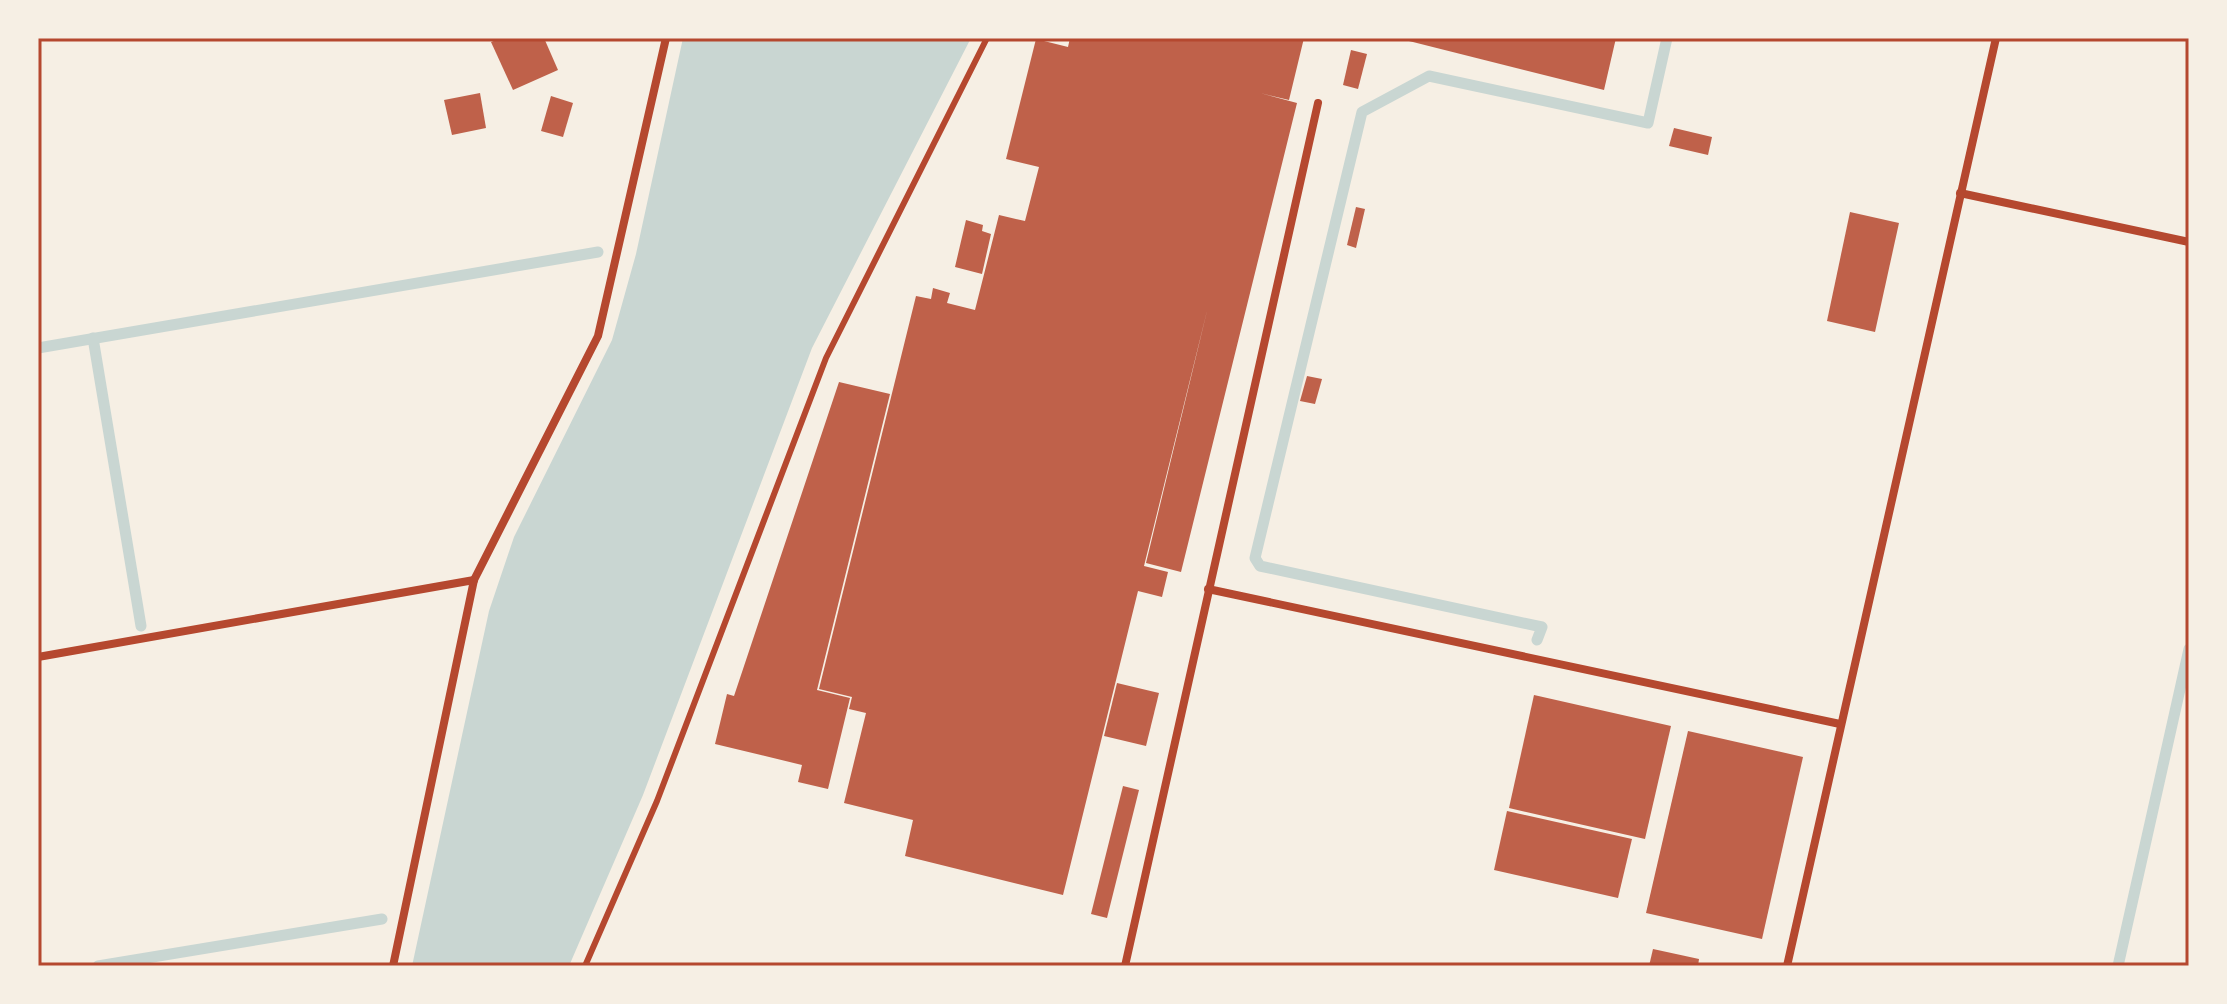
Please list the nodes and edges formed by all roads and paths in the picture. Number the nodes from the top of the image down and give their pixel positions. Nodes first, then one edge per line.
1 (666, 38) edge
2 (987, 38) edge
3 (1996, 38) edge
4 (1318, 103) dead end
5 (1960, 193) junction
6 (2189, 242) edge
7 (474, 580) junction
8 (1208, 589) junction
9 (38, 657) edge
10 (1840, 724) junction
11 (393, 966) edge
12 (585, 966) edge
13 (1125, 966) edge
14 (1787, 966) edge

1 - 7 street
2 - 12 lane
3 - 5 street
4 - 8 street
5 - 6 street
5 - 10 street
7 - 9 street
7 - 11 street
8 - 10 street
8 - 13 street
10 - 14 street

